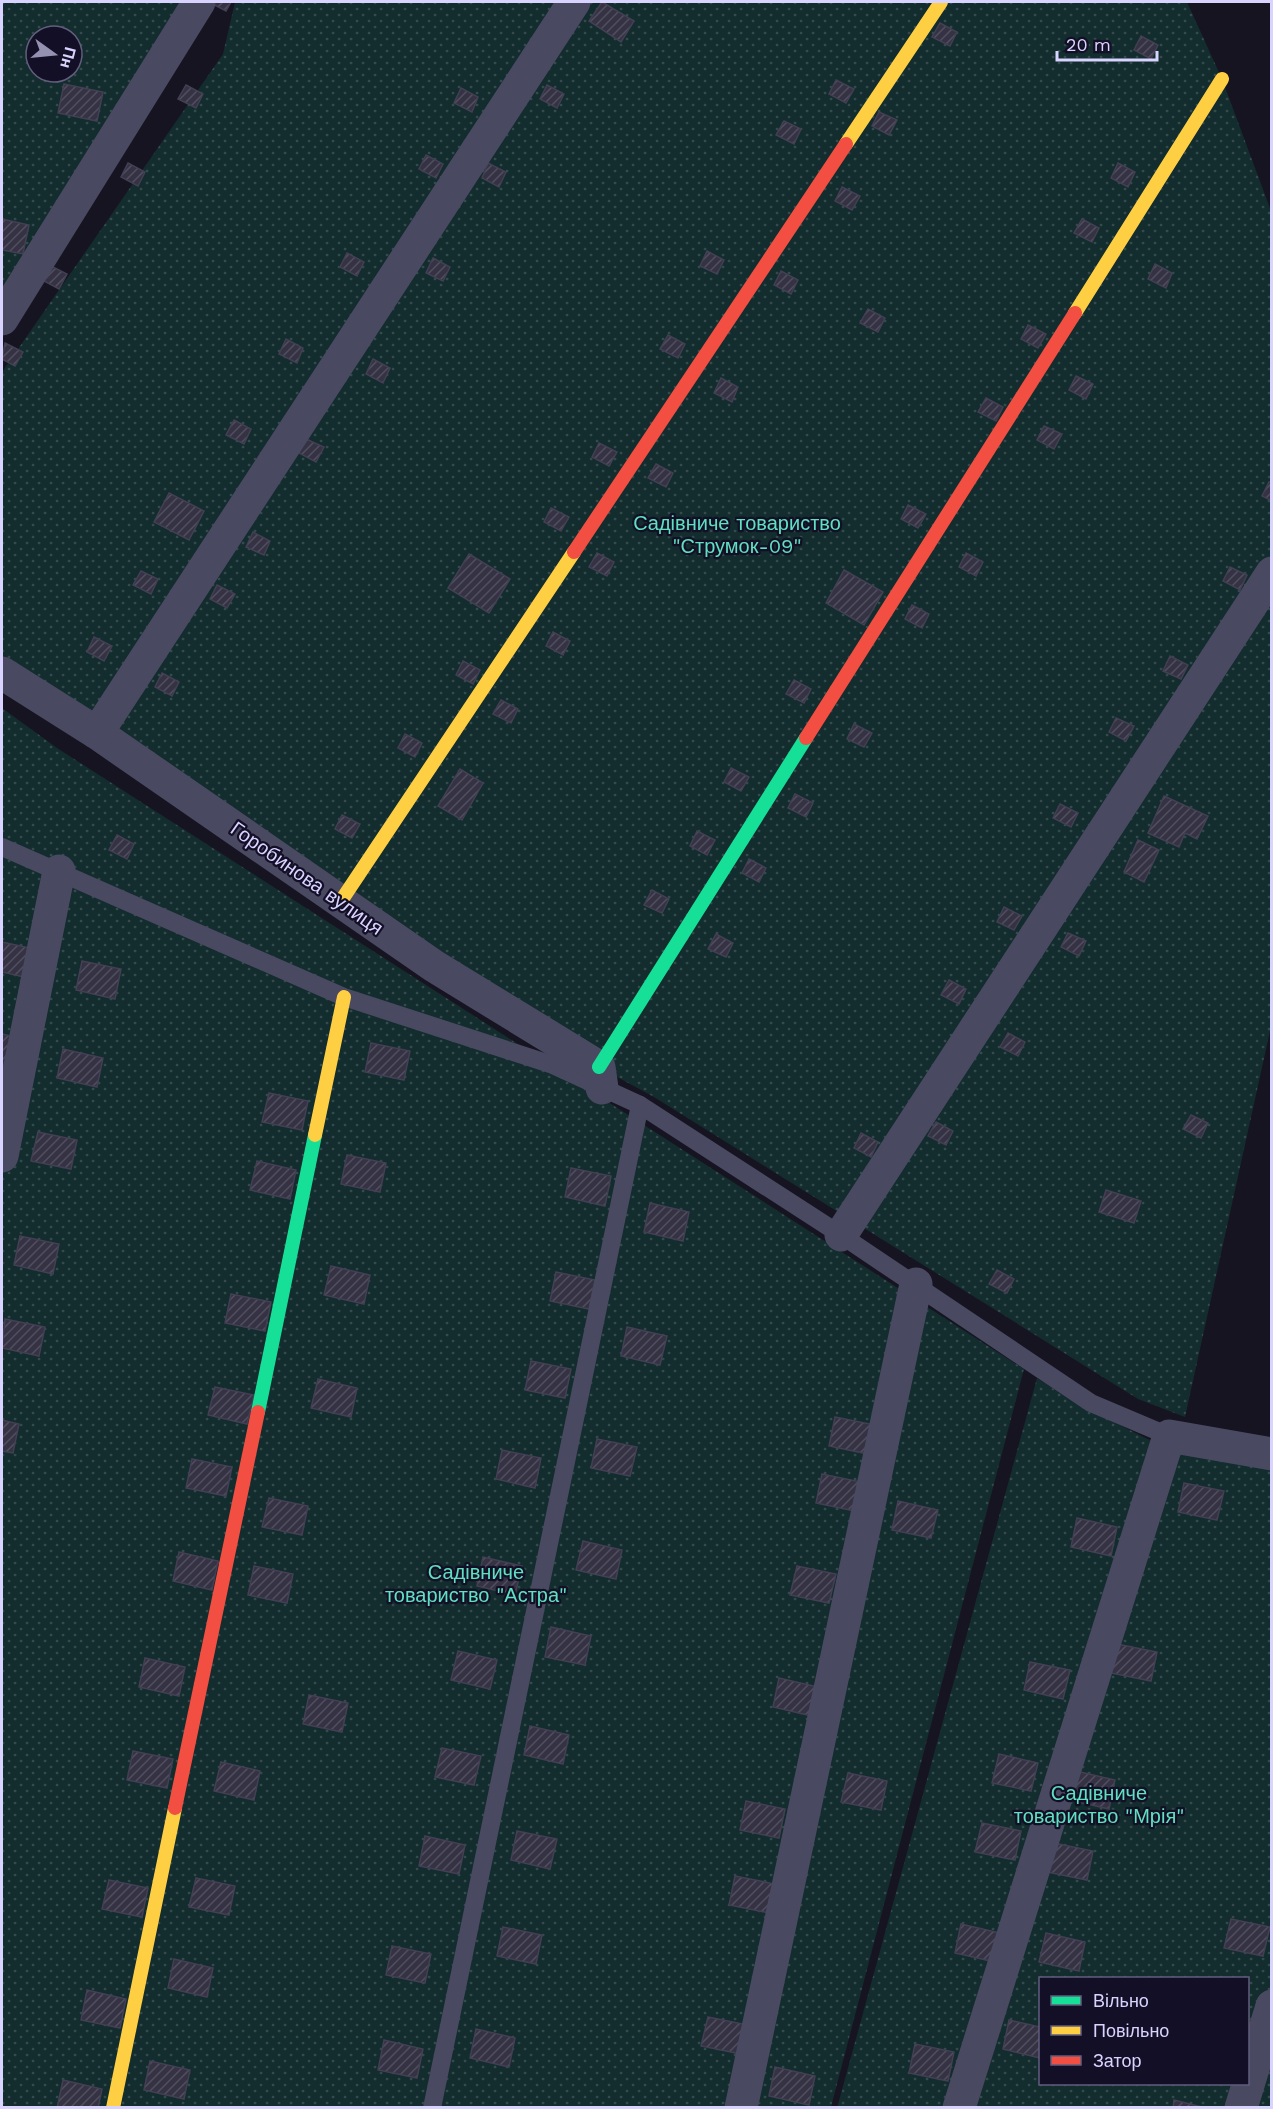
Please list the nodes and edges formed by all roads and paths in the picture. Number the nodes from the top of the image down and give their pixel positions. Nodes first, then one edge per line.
1 (199, 2) edge
2 (574, 2) edge
3 (941, 2) edge
4 (1222, 79) dead end
5 (2, 319) edge
6 (1272, 573) edge
7 (2, 673) edge
8 (97, 733) junction
9 (2, 847) edge
10 (59, 871) junction
11 (341, 901) junction
12 (344, 997) junction
13 (600, 1077) junction
14 (640, 1106) junction
15 (2, 1156) edge
16 (841, 1235) junction
17 (916, 1284) junction
18 (1169, 1436) junction
19 (1272, 1454) edge
20 (1272, 2006) edge
21 (1249, 2082) edge
22 (1248, 2085) edge
23 (113, 2108) edge
24 (432, 2108) edge
25 (741, 2108) edge
26 (959, 2108) edge
27 (1241, 2108) edge

1 - 5 street
2 - 8 street
3 - 11 street
4 - 13 street
6 - 16 street
7 - 8 street, Горобинова вулиця
8 - 11 street, Горобинова вулиця
9 - 10 lane
10 - 12 lane
10 - 15 street
11 - 13 street, Горобинова вулиця
12 - 13 lane
12 - 23 street
13 - 14 lane
14 - 16 lane
14 - 24 lane
16 - 17 lane
17 - 18 lane
17 - 25 street
18 - 19 street
18 - 26 street
20 - 21 street
22 - 27 street

